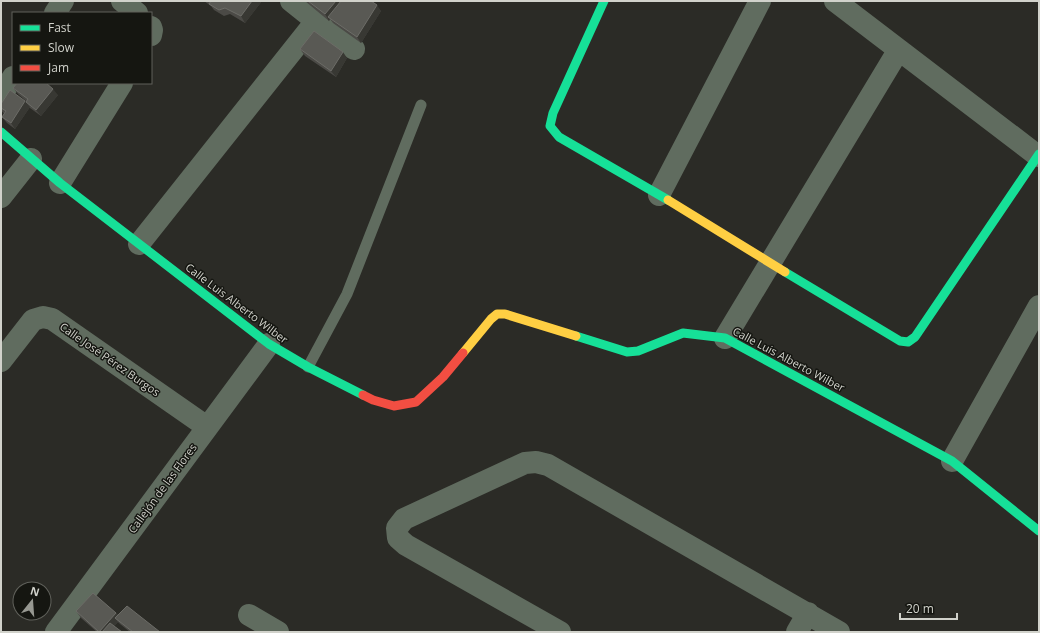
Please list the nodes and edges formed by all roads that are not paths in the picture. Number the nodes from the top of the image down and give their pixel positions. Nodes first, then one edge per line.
1 (63, 1) edge
2 (122, 1) edge
3 (291, 1) edge
4 (604, 1) edge
5 (760, 1) edge
6 (835, 1) edge
7 (56, 12) edge
8 (136, 12) edge
9 (316, 21) junction
10 (354, 49) dead end
11 (898, 51) junction
12 (12, 79) edge
13 (121, 84) edge
14 (1, 96) edge
15 (421, 105) dead end
16 (1, 132) edge
17 (1038, 155) edge
18 (31, 159) junction
19 (60, 183) junction
20 (659, 195) junction
21 (1, 197) edge
22 (139, 244) junction
23 (771, 263) junction
24 (1039, 306) edge
25 (726, 338) junction
26 (269, 344) junction
27 (1, 361) edge
28 (308, 367) junction
29 (207, 427) junction
30 (952, 461) junction
31 (1039, 531) edge
32 (808, 613) junction
33 (249, 615) dead end
34 (56, 632) edge
35 (278, 632) edge
36 (560, 632) edge
37 (797, 632) edge
38 (839, 632) edge

1 - 7 street
2 - 8 street
3 - 9 street
4 - 20 street
5 - 20 street
6 - 11 street
9 - 10 street
9 - 22 street
11 - 17 street
11 - 23 street
12 - 14 street
13 - 19 street
15 - 28 lane
16 - 18 street, Calle Luis Alberto Wilber
17 - 23 street
18 - 19 street, Calle Luis Alberto Wilber
18 - 21 street
19 - 22 street, Calle Luis Alberto Wilber
20 - 23 street
22 - 26 street, Calle Luis Alberto Wilber
23 - 25 street
24 - 30 street
25 - 28 street, Calle Luis Alberto Wilber
25 - 30 street, Calle Luis Alberto Wilber
26 - 28 street, Calle Luis Alberto Wilber
26 - 29 street, Callejón de las Flores
27 - 29 street, Calle José Pérez Burgos
29 - 34 street, Callejón de las Flores
30 - 31 street, Calle Luis Alberto Wilber
32 - 36 street
32 - 37 street
32 - 38 street
33 - 35 street

